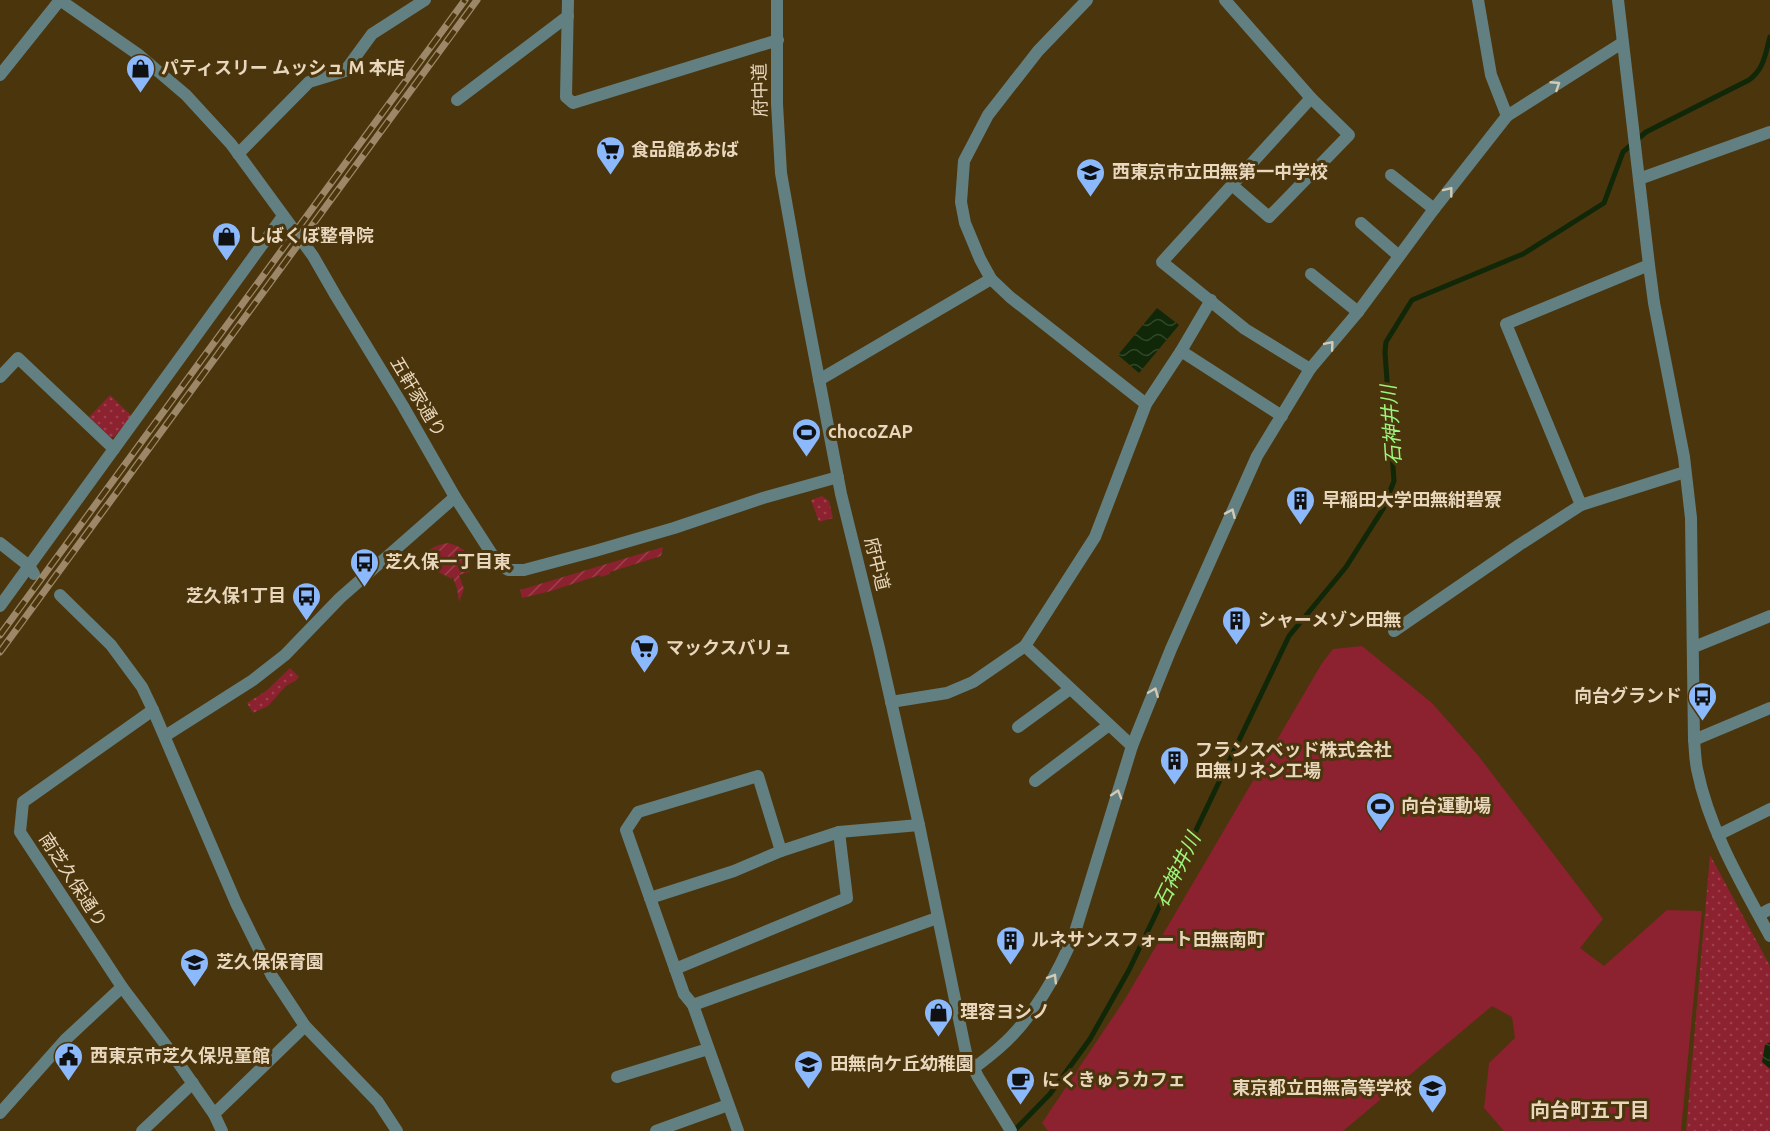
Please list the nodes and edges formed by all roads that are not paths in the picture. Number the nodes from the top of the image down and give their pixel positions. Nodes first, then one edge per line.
1 (60, 0) edge
2 (425, 0) edge
3 (568, 0) edge
4 (777, 0) edge
5 (1087, 0) edge
6 (1225, 0) edge
7 (1478, 0) edge
8 (1618, 0) edge
9 (568, 16) junction
10 (778, 40) junction
11 (1622, 43) junction
12 (0, 75) edge
13 (1311, 98) junction
14 (457, 100) dead end
15 (1507, 116) junction
16 (1770, 132) edge
17 (238, 154) junction
18 (1390, 176) dead end
19 (1639, 179) junction
20 (1232, 185) junction
21 (1434, 209) junction
22 (283, 216) junction
23 (1361, 224) dead end
24 (1399, 256) junction
25 (1649, 265) junction
26 (1311, 274) dead end
27 (991, 279) junction
28 (1211, 300) junction
29 (1358, 312) junction
30 (1181, 351) junction
31 (1310, 369) junction
32 (0, 377) edge
33 (819, 380) junction
34 (1146, 404) junction
35 (1282, 416) junction
36 (114, 449) junction
37 (1685, 472) junction
38 (838, 477) junction
39 (455, 497) junction
40 (1581, 506) junction
41 (0, 543) edge
42 (32, 570) junction
43 (60, 595) dead end
44 (0, 606) edge
45 (1770, 616) edge
46 (1394, 631) dead end
47 (1025, 646) junction
48 (1694, 647) junction
49 (1070, 689) junction
50 (891, 702) junction
51 (1770, 708) edge
52 (153, 710) junction
53 (1109, 725) junction
54 (1018, 727) dead end
55 (165, 736) junction
56 (1694, 741) junction
57 (1131, 746) junction
58 (1035, 781) dead end
59 (1770, 809) edge
60 (919, 825) junction
61 (839, 832) junction
62 (1718, 835) junction
63 (781, 851) junction
64 (650, 898) junction
65 (1764, 912) edge
66 (937, 918) junction
67 (1770, 936) edge
68 (675, 969) junction
69 (122, 987) junction
70 (693, 1005) junction
71 (305, 1026) junction
72 (708, 1049) junction
73 (974, 1068) junction
74 (617, 1077) dead end
75 (193, 1083) junction
76 (728, 1105) junction
77 (0, 1113) edge
78 (214, 1114) junction
79 (1008, 1126) edge
80 (142, 1131) edge
81 (222, 1131) edge
82 (397, 1131) edge
83 (656, 1131) edge
84 (738, 1131) edge

1 - 12 street
1 - 17 street, 五軒家通り
2 - 17 street
3 - 9 street
4 - 10 street, 府中道
5 - 27 street
6 - 13 street
7 - 15 street
8 - 11 street
9 - 10 street
9 - 14 street
10 - 33 street, 府中道
15 -> 11 street
11 - 19 street
13 - 20 street
13 - 20 street
21 -> 15 street
16 - 19 street
17 - 22 street, 五軒家通り
18 - 21 street
19 - 25 street
20 - 28 street
21 - 24 street
22 - 36 street
22 - 39 street, 五軒家通り
23 - 24 street
24 - 29 street
25 - 37 street
25 - 40 street
26 - 29 street
27 - 33 street
27 - 34 street
28 - 30 street
28 - 31 street
31 -> 29 street
30 - 34 street
30 - 35 street
31 - 35 street
32 - 36 street
33 - 38 street, 府中道
34 - 47 street
57 -> 35 street
36 - 42 street
37 - 40 street
37 - 48 street
38 - 39 street, 五軒家通り
38 - 50 street, 府中道
39 - 55 street
40 - 46 street
41 - 42 street
42 - 44 street
43 - 52 street
45 - 48 street
47 - 49 street
47 - 50 street
48 - 56 street
49 - 53 street
49 - 54 street
50 - 60 street, 府中道
51 - 56 street
52 - 55 street
52 - 69 street, 南芝久保通り
53 - 57 street
53 - 58 street
55 - 71 street
56 - 62 street
73 -> 57 street
59 - 62 street
60 - 61 street
60 - 66 street, 府中道
61 - 63 street
61 - 68 street
62 - 65 street
63 - 64 street
63 - 64 street
64 - 68 street
65 - 67 street
66 - 70 street
66 - 73 street, 府中道
68 - 70 street
69 - 75 street, 南芝久保通り
69 - 77 street
70 - 72 street
71 - 78 street
71 - 82 street
72 - 74 street
72 - 76 street
73 - 79 street, 府中道
75 - 78 street, 南芝久保通り
75 - 80 street
76 - 83 street
76 - 84 street
78 - 81 street, 南芝久保通り

